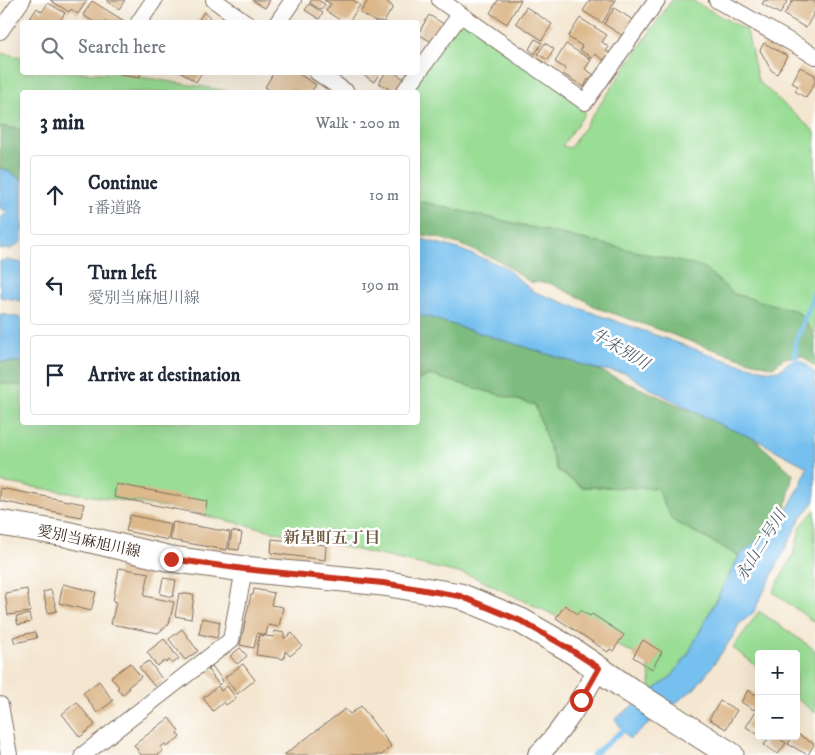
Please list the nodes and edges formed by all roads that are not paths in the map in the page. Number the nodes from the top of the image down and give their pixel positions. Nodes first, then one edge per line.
1 (22, 0) edge
2 (154, 0) edge
3 (214, 0) edge
4 (293, 0) edge
5 (440, 0) edge
6 (657, 0) edge
7 (717, 0) edge
8 (460, 15) junction
9 (140, 20) edge
10 (242, 20) edge
11 (279, 20) edge
12 (0, 31) edge
13 (815, 56) edge
14 (420, 70) edge
15 (321, 75) edge
16 (416, 75) edge
17 (343, 90) edge
18 (405, 90) edge
19 (0, 523) edge
20 (244, 569) junction
21 (599, 668) junction
22 (0, 705) edge
23 (9, 755) edge
24 (83, 755) edge
25 (538, 755) edge
26 (731, 755) edge

1 - 12 street
2 - 9 street
3 - 10 street
4 - 11 street
5 - 8 street
6 - 8 street
7 - 13 street
8 - 14 street
15 - 17 street
16 - 18 street
19 - 20 main road, 愛別当麻旭川線
20 - 21 main road, 愛別当麻旭川線
20 - 24 street
21 - 25 street
21 - 26 main road, 愛別当麻旭川線
22 - 23 street

